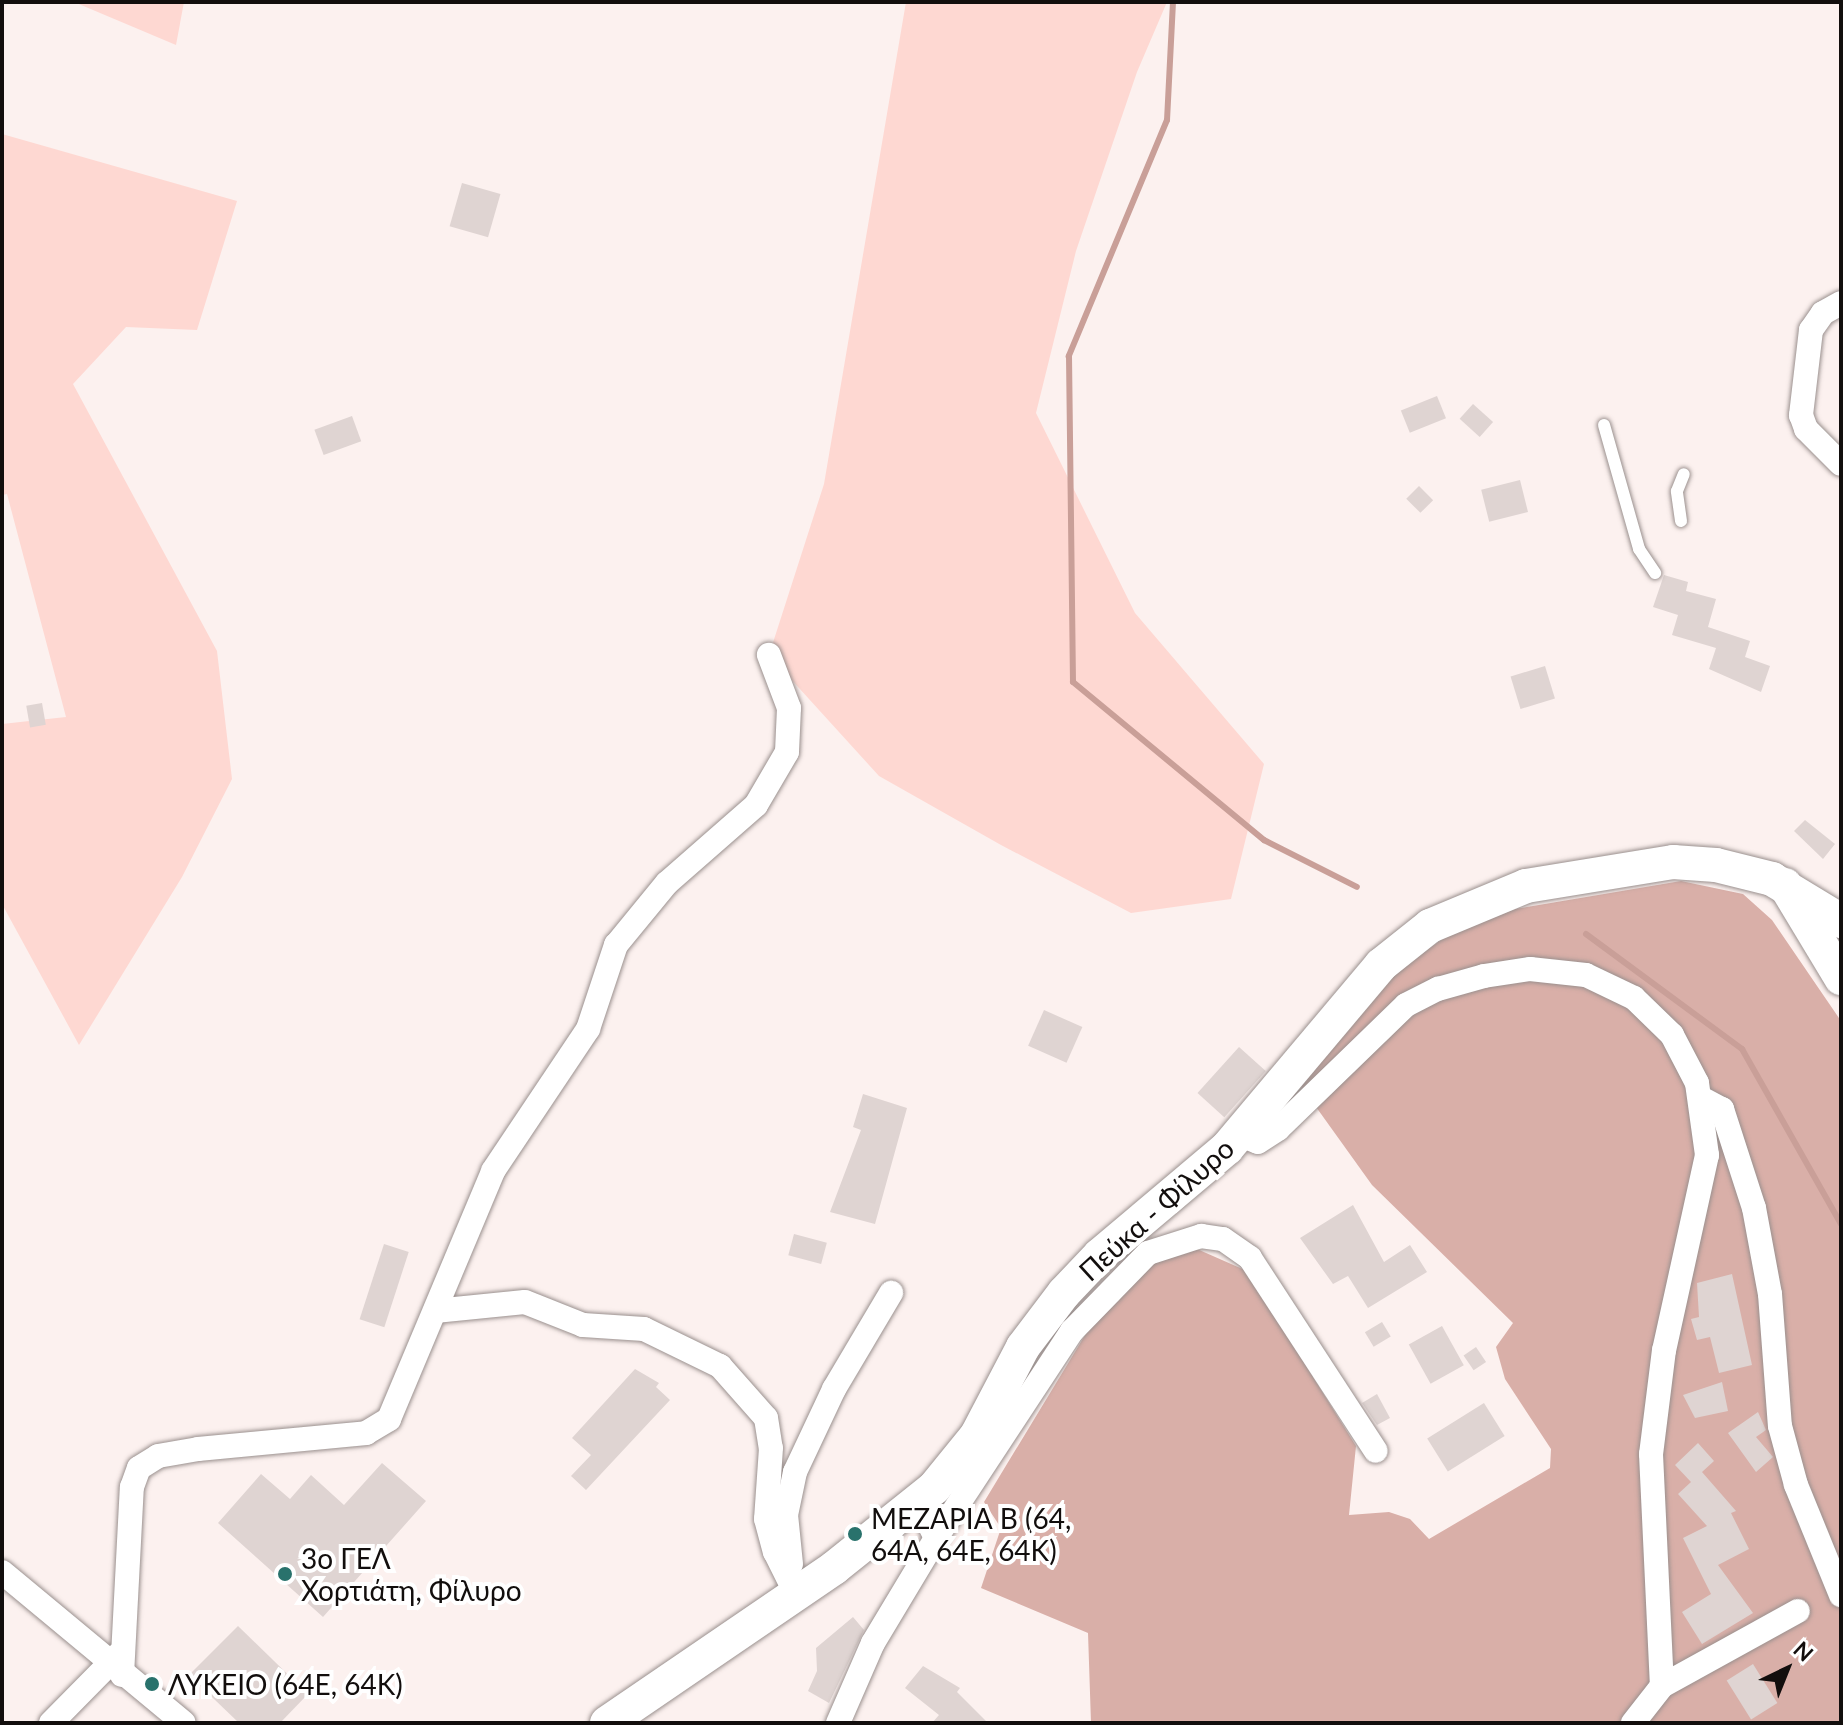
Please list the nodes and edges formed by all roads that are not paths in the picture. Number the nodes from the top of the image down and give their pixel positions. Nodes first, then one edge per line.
1 (1841, 303) edge
2 (1604, 425) dead end
3 (1841, 464) edge
4 (1684, 474) dead end
5 (1681, 521) dead end
6 (1655, 573) dead end
7 (769, 655) dead end
8 (1785, 885) junction
9 (1841, 921) edge
10 (1841, 978) edge
11 (1701, 1098) junction
12 (1240, 1135) junction
13 (891, 1293) dead end
14 (435, 1311) junction
15 (1376, 1451) dead end
16 (918, 1502) junction
17 (936, 1538) junction
18 (2, 1572) edge
19 (796, 1594) junction
20 (1841, 1595) edge
21 (1798, 1611) dead end
22 (119, 1663) junction
23 (1662, 1686) junction
24 (51, 1723) edge
25 (184, 1723) edge
26 (607, 1723) edge
27 (838, 1723) edge
28 (1633, 1723) edge

1 - 3 street
2 - 6 lane
4 - 5 lane
7 - 14 street
8 - 9 main road, Πεύκα - Φίλυρο
8 - 10 main road
8 - 12 main road, Πεύκα - Φίλυρο
11 - 12 street
11 - 20 street
11 - 23 street
12 - 16 main road, Πεύκα - Φίλυρο
13 - 19 street
14 - 19 street
14 - 22 street
15 - 17 street
16 - 17 street
16 - 19 main road, Πεύκα - Φίλυρο
17 - 27 street
18 - 22 street
19 - 26 main road, Πεύκα - Φίλυρο
21 - 23 street
22 - 24 street
22 - 25 street
23 - 28 street

